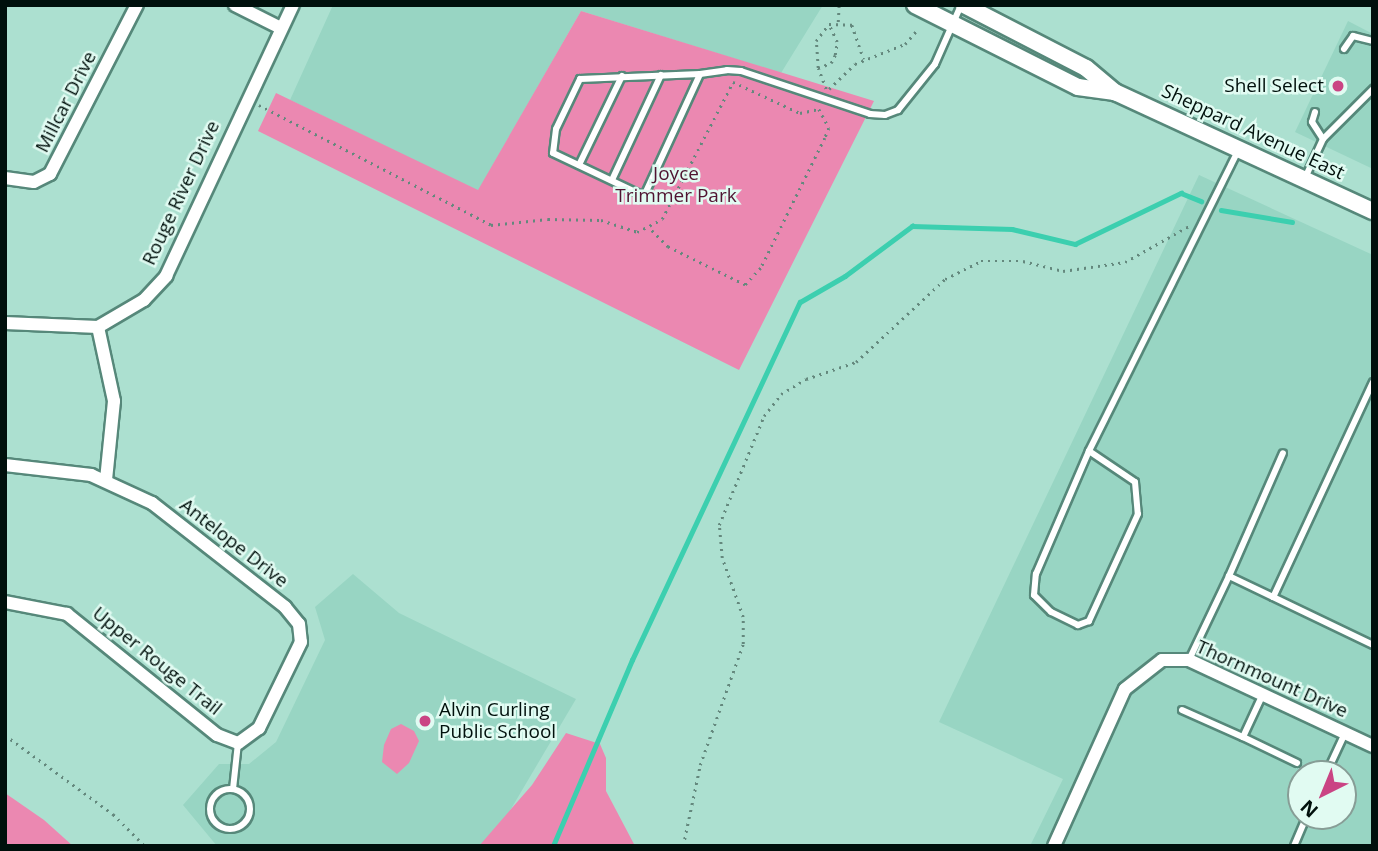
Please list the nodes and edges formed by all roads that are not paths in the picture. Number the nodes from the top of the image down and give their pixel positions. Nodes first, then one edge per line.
1 (137, 5) edge
2 (235, 5) edge
3 (293, 5) edge
4 (915, 5) edge
5 (962, 5) edge
6 (954, 24) junction
7 (281, 28) junction
8 (1373, 41) edge
9 (1344, 49) dead end
10 (700, 74) junction
11 (661, 75) junction
12 (622, 76) junction
13 (1372, 91) edge
14 (1115, 92) junction
15 (1361, 100) junction
16 (1367, 107) dead end
17 (1315, 112) dead end
18 (1323, 139) junction
19 (1238, 149) junction
20 (579, 165) junction
21 (5, 178) edge
22 (1304, 179) junction
23 (612, 180) junction
24 (1373, 211) edge
25 (5, 323) edge
26 (98, 327) junction
27 (1373, 382) edge
28 (1089, 451) junction
29 (1283, 453) dead end
30 (5, 465) edge
31 (106, 480) junction
32 (1229, 576) junction
33 (1273, 597) junction
34 (5, 602) edge
35 (1373, 645) edge
36 (1189, 660) junction
37 (1263, 694) junction
38 (1182, 710) dead end
39 (1345, 733) junction
40 (1243, 737) junction
41 (239, 743) junction
42 (1373, 746) edge
43 (1291, 760) edge
44 (1332, 760) edge
45 (233, 789) junction
46 (1054, 846) edge

1 - 21 street, Millcar Drive
2 - 7 street
3 - 7 street, Rouge River Drive
4 - 6 main road, Sheppard Avenue East
5 - 6 lane
5 - 14 main road, Sheppard Avenue East
6 - 10 lane
6 - 14 main road, Sheppard Avenue East
7 - 26 street, Rouge River Drive
8 - 9 lane
10 - 11 lane
10 - 23 lane
11 - 12 lane
11 - 23 lane
12 - 20 lane
12 - 20 lane
13 - 15 lane
14 - 19 main road, Sheppard Avenue East
15 - 16 lane
15 - 18 lane
17 - 18 lane
18 - 22 lane
19 - 22 main road, Sheppard Avenue East
19 - 28 lane
20 - 23 lane
22 - 24 main road, Sheppard Avenue East
25 - 26 street
26 - 31 street
27 - 33 lane
28 - 28 lane
29 - 32 lane
30 - 31 street, Antelope Drive
31 - 41 street, Antelope Drive
32 - 33 lane
32 - 36 lane
33 - 35 lane
34 - 41 street, Upper Rouge Trail
36 - 37 street, Thornmount Drive
36 - 46 street, Thornmount Drive
37 - 39 street, Thornmount Drive
37 - 40 lane
38 - 40 lane
39 - 42 street, Thornmount Drive
39 - 44 lane
40 - 43 lane
41 - 45 lane
45 - 45 lane

